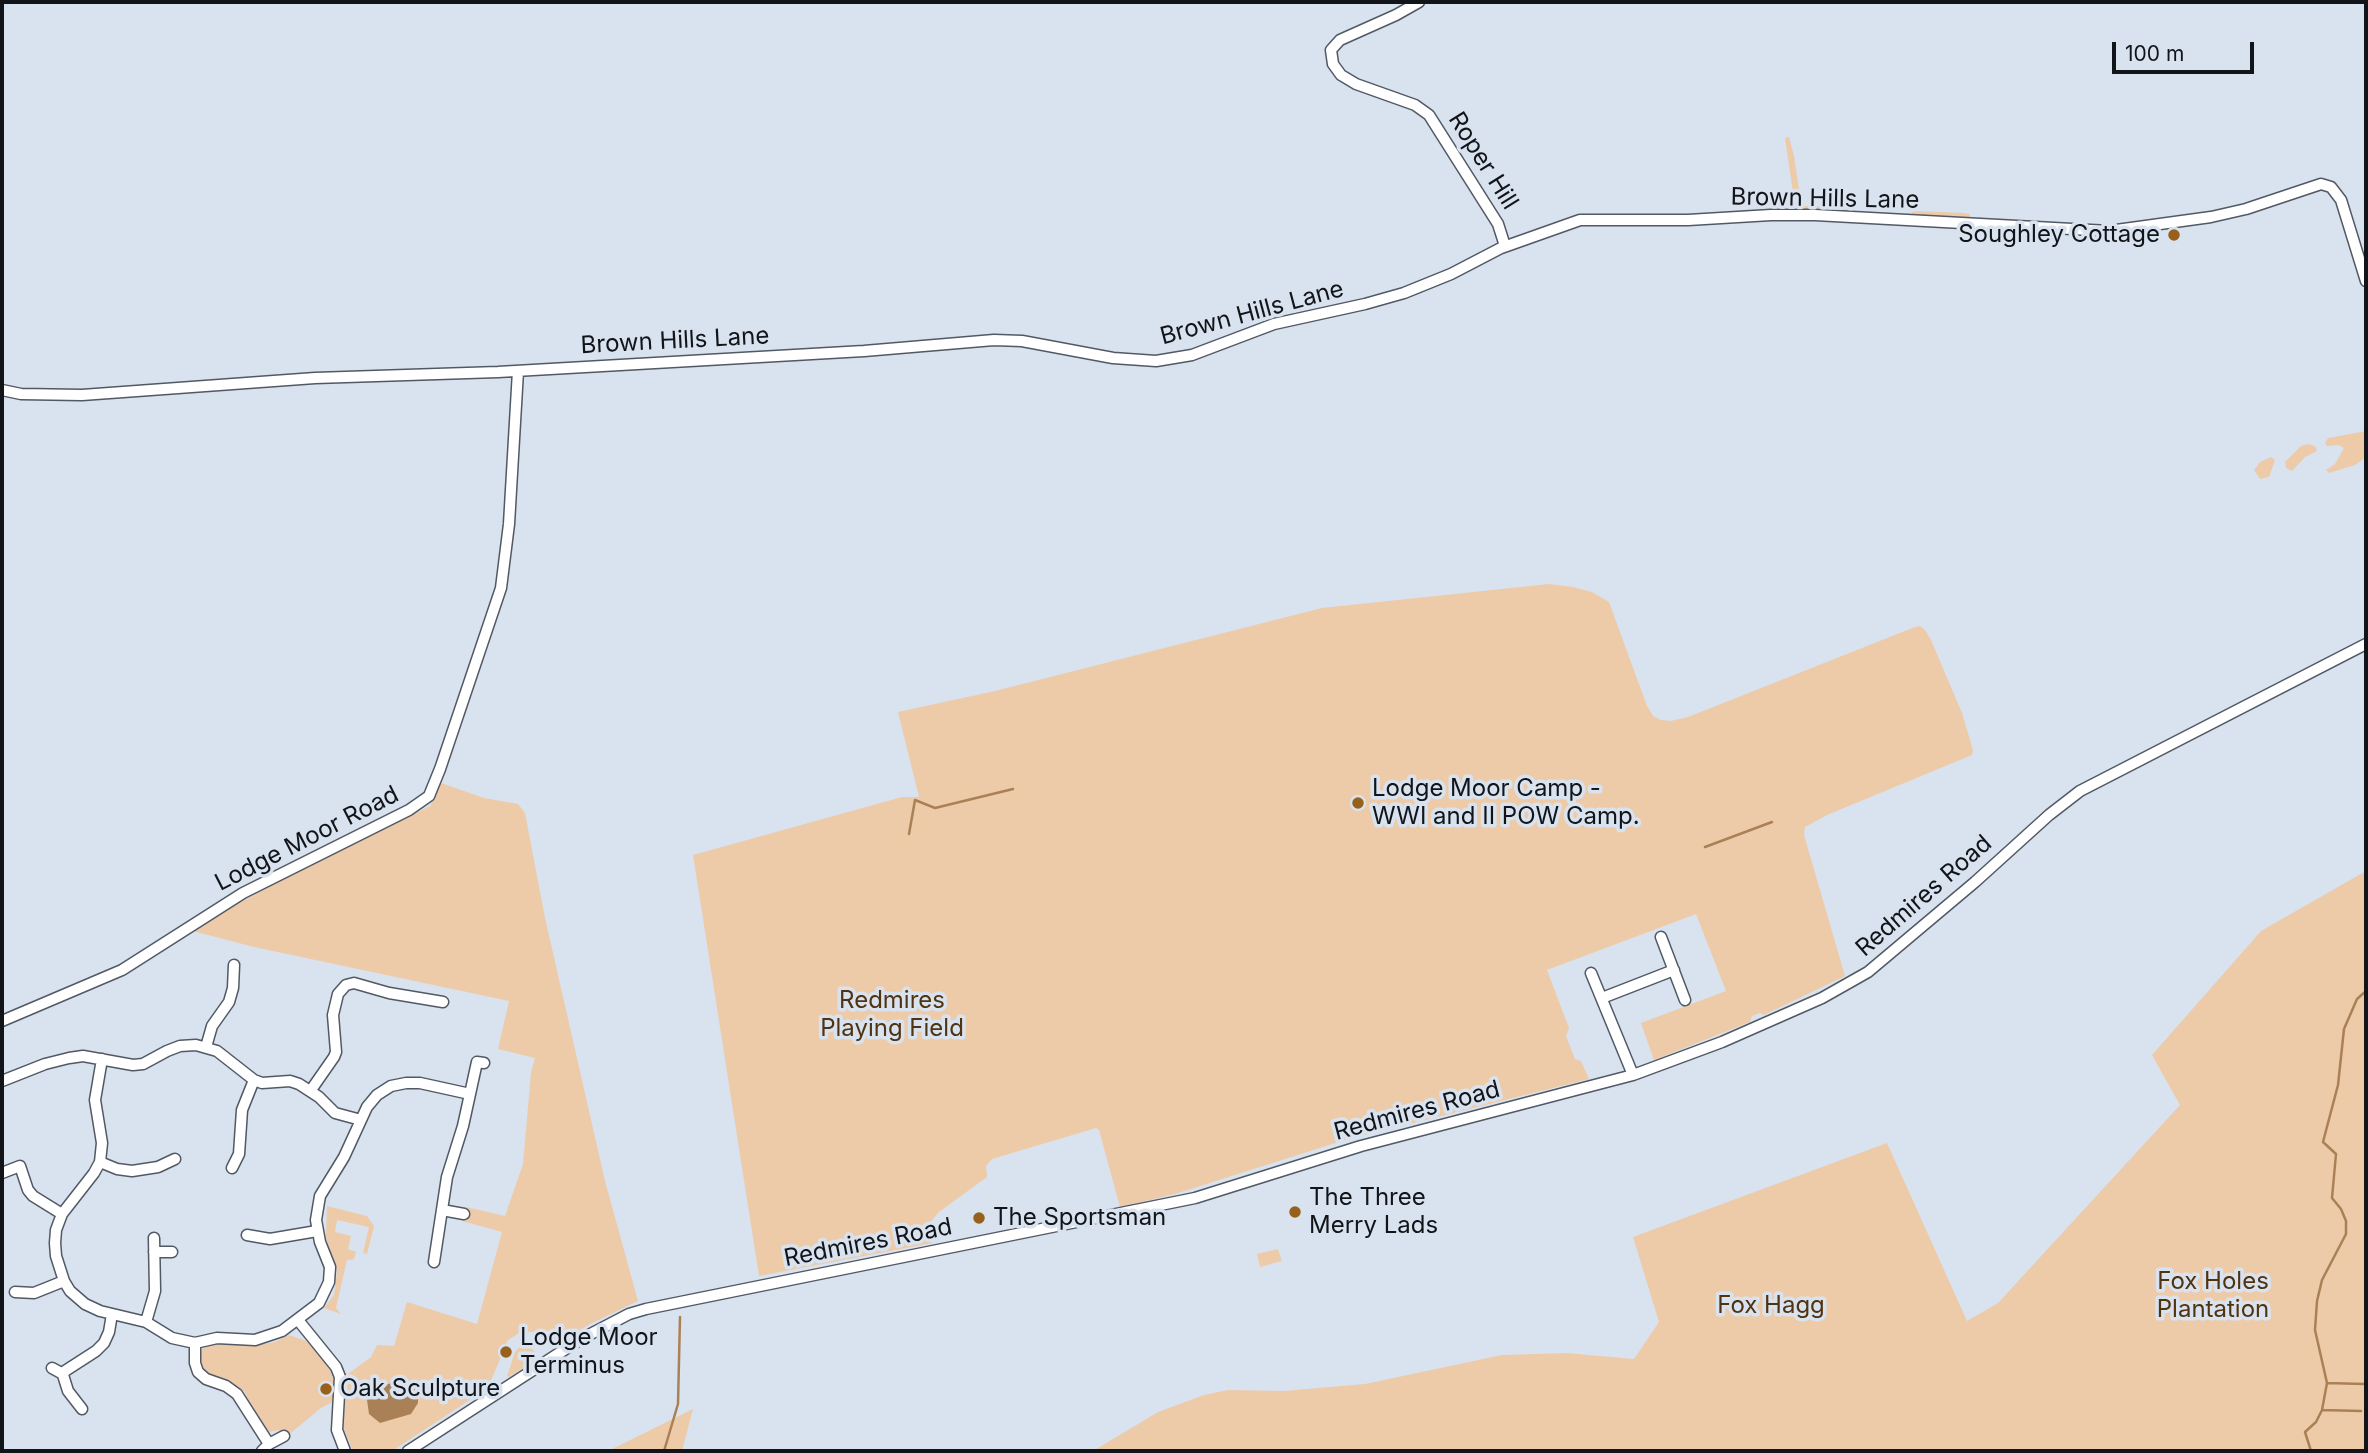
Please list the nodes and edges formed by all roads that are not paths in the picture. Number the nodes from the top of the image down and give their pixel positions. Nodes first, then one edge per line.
1 (1419, 2) edge
2 (1505, 246) junction
3 (2366, 281) edge
4 (518, 371) junction
5 (2, 390) edge
6 (2366, 644) edge
7 (1661, 937) dead end
8 (234, 965) dead end
9 (1674, 970) junction
10 (1591, 972) dead end
11 (1602, 998) junction
12 (1685, 1000) dead end
13 (443, 1002) dead end
14 (2, 1021) edge
15 (206, 1047) junction
16 (102, 1059) junction
17 (481, 1063) dead end
18 (1633, 1075) junction
19 (254, 1080) junction
20 (2, 1081) edge
21 (310, 1090) junction
22 (470, 1094) junction
23 (361, 1120) junction
24 (175, 1159) dead end
25 (100, 1162) junction
26 (232, 1168) dead end
27 (2, 1173) edge
28 (442, 1210) junction
29 (62, 1214) junction
30 (464, 1214) dead end
31 (317, 1231) junction
32 (247, 1235) dead end
33 (154, 1238) dead end
34 (154, 1252) junction
35 (172, 1252) dead end
36 (434, 1262) dead end
37 (64, 1281) junction
38 (15, 1292) dead end
39 (112, 1314) junction
40 (299, 1320) junction
41 (146, 1322) junction
42 (195, 1343) junction
43 (52, 1368) dead end
44 (63, 1374) junction
45 (82, 1409) dead end
46 (284, 1436) dead end
47 (266, 1447) edge
48 (345, 1451) edge
49 (408, 1451) edge

1 - 2 street, Roper Hill
2 - 3 street, Brown Hills Lane
2 - 4 street, Brown Hills Lane
4 - 5 street, Brown Hills Lane
4 - 14 street, Lodge Moor Road
6 - 18 street, Redmires Road
7 - 9 street
8 - 15 street
9 - 11 street
9 - 12 street
10 - 11 street
11 - 18 street
13 - 21 street
15 - 16 street
15 - 19 street
16 - 20 street
16 - 25 street
17 - 22 street
18 - 49 street, Redmires Road
19 - 21 street
19 - 26 street
21 - 23 street
22 - 23 street
22 - 28 street
23 - 31 street
24 - 25 street
25 - 29 street
27 - 29 street
28 - 30 street
28 - 36 street
29 - 37 street
31 - 32 street
31 - 40 street
33 - 34 street
34 - 35 street
34 - 41 street
37 - 38 street
37 - 39 street
39 - 41 street
39 - 44 street
40 - 42 street
40 - 48 street
41 - 42 street
42 - 47 street
43 - 44 street
44 - 45 street
46 - 47 street

